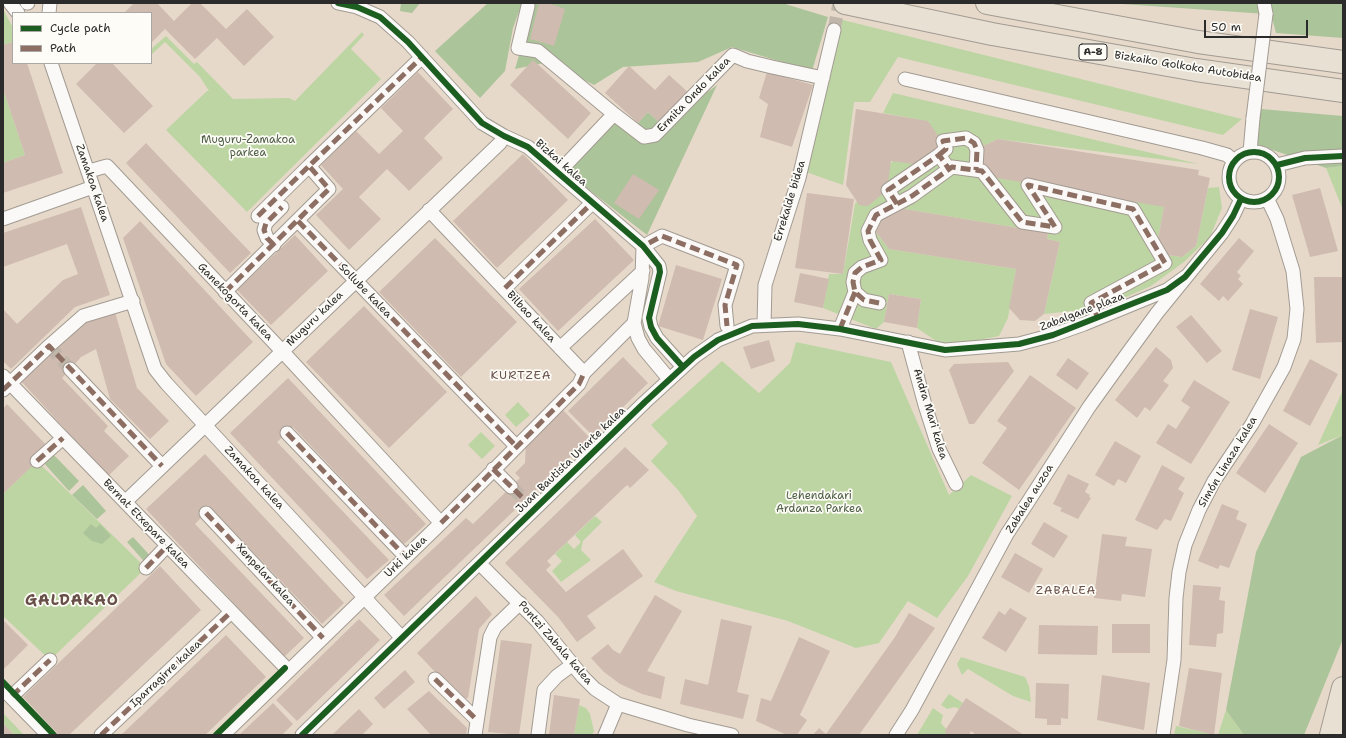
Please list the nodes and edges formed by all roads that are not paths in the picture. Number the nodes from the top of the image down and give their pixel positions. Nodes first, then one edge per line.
1 (10, 3) edge
2 (338, 3) edge
3 (845, 3) edge
4 (987, 3) edge
5 (528, 6) dead end
6 (1265, 9) edge
7 (17, 12) edge
8 (834, 30) tunnel mouth
9 (422, 57) junction
10 (1343, 62) edge
11 (51, 64) edge
12 (823, 78) junction
13 (905, 79) dead end
14 (1343, 91) edge
15 (614, 114) junction
16 (504, 136) junction
17 (1250, 152) junction
18 (939, 155) junction
19 (1343, 156) edge
20 (1234, 161) junction
21 (1277, 165) junction
22 (308, 166) junction
23 (948, 169) junction
24 (976, 170) junction
25 (89, 171) junction
26 (558, 173) junction
27 (93, 187) junction
28 (1267, 198) junction
29 (1241, 199) junction
30 (592, 202) junction
31 (897, 204) junction
32 (282, 207) dead end
33 (429, 210) junction
34 (258, 216) dead end
35 (3, 219) edge
36 (298, 221) junction
37 (274, 245) junction
38 (646, 245) junction
39 (643, 271) junction
40 (1185, 277) junction
41 (355, 281) junction
42 (504, 288) junction
43 (225, 292) junction
44 (855, 292) junction
45 (133, 301) junction
46 (879, 303) dead end
47 (1098, 318) junction
48 (634, 323) junction
49 (764, 325) junction
50 (727, 326) dead end
51 (840, 329) junction
52 (908, 342) junction
53 (560, 348) junction
54 (282, 351) junction
55 (683, 367) junction
56 (70, 369) tunnel mouth
57 (584, 373) junction
58 (669, 379) junction
59 (5, 383) edge
60 (205, 425) junction
61 (287, 433) dead end
62 (63, 438) junction
63 (516, 446) junction
64 (36, 461) dead end
65 (162, 466) junction
66 (493, 469) junction
67 (956, 484) dead end
68 (512, 487) tunnel mouth
69 (125, 502) junction
70 (206, 513) dead end
71 (441, 523) junction
72 (167, 546) junction
73 (406, 557) junction
74 (479, 563) junction
75 (146, 568) dead end
76 (365, 597) junction
77 (520, 603) junction
78 (231, 612) junction
79 (323, 638) junction
80 (402, 638) junction
81 (50, 660) dead end
82 (572, 664) junction
83 (289, 672) junction
84 (436, 679) dead end
85 (1343, 688) edge
86 (7, 693) edge
87 (618, 704) junction
88 (477, 720) junction
89 (686, 730) edge
90 (48, 735) edge
91 (101, 735) edge
92 (223, 735) edge
93 (302, 735) edge
94 (475, 735) edge
95 (538, 735) edge
96 (605, 735) edge
97 (732, 735) edge
98 (896, 735) edge
99 (1163, 735) edge
100 (1331, 735) edge

1 - 7 street
2 - 9 street, Bizkai kalea
3 - 14 highway, Bizkaiko Golkoko Autobidea / A-8
4 - 10 highway
5 - 15 street, Ermita Ondo kalea
6 - 17 street, bridge
8 - 12 street, Errekalde bidea
9 - 16 street, Bizkai kalea
9 - 22 street
11 - 25 street, Zamakoa kalea
12 - 15 street, Ermita Ondo kalea
12 - 49 street, Errekalde bidea
13 - 20 street
15 - 26 street
16 - 26 street, Bizkai kalea
16 - 33 street, Muguru kalea
17 - 20 street
17 - 21 street
18 - 23 street
18 - 24 street
18 - 31 street
19 - 21 street
20 - 29 street
21 - 28 street
22 - 34 street
22 - 36 street
23 - 24 street
23 - 31 street
24 - 47 street, Zabalgane plaza
25 - 27 street, Zamakoa kalea
25 - 43 street, Ganekogorta kalea
26 - 30 street, Bizkai kalea
27 - 35 street
27 - 45 street, Zamakoa kalea
28 - 29 street
28 - 99 street, Simón Linaza kalea
29 - 40 street
30 - 38 street, Bizkai kalea
30 - 42 street
31 - 44 street
32 - 37 street
33 - 41 street, Muguru kalea
33 - 42 street, Bilbao kalea
36 - 37 street
36 - 41 street, Sollube kalea
37 - 43 street
38 - 39 street
38 - 50 street
38 - 55 street, Bizkai kalea
39 - 48 street
39 - 53 street
40 - 47 street, Zabalgane plaza
40 - 98 street, Zabalea auzoa
41 - 54 street, Muguru kalea
41 - 63 street, Sollube kalea
42 - 53 street, Bilbao kalea
43 - 54 street, Ganekogorta kalea
44 - 46 street
44 - 51 street
45 - 59 street
45 - 60 street, Zamakoa kalea
47 - 52 street, Zabalgane plaza
48 - 57 street
48 - 58 street
49 - 51 street, Juan Bautista Uriarte kalea
49 - 55 street, Juan Bautista Uriarte kalea
51 - 52 street, Juan Bautista Uriarte kalea
52 - 67 street, Andra Mari kalea
53 - 57 street, Bilbao kalea
54 - 60 street, Muguru kalea
54 - 71 street, Ganekogorta kalea
55 - 58 street, Juan Bautista Uriarte kalea
56 - 65 street
57 - 63 street, Urki kalea
58 - 74 street, Juan Bautista Uriarte kalea
59 - 62 street, Bernat Etxepare kalea
60 - 65 street, Muguru kalea
60 - 76 street, Zamakoa kalea
61 - 73 street
62 - 64 street
62 - 69 street, Bernat Etxepare kalea
63 - 66 street, Urki kalea
65 - 69 street, Muguru kalea
66 - 68 street
66 - 71 street, Urki kalea
69 - 72 street, Bernat Etxepare kalea
70 - 79 street, Xenpelar kalea
71 - 73 street, Urki kalea
72 - 75 street
72 - 78 street, Bernat Etxepare kalea
73 - 76 street, Urki kalea
74 - 77 street, Pontzi Zabala kalea
74 - 80 street, Juan Bautista Uriarte kalea
76 - 79 street, Urki kalea
76 - 80 street, Zamakoa kalea
77 - 82 street, Pontzi Zabala kalea
77 - 88 street
78 - 83 street, Bernat Etxepare kalea
78 - 91 street, Iparragirre kalea
79 - 83 street, Urki kalea
80 - 93 street, Juan Bautista Uriarte kalea
81 - 86 street
82 - 87 street, Pontzi Zabala kalea
82 - 95 street
83 - 92 street, Urki kalea
84 - 88 street
85 - 100 highway
86 - 90 street
87 - 89 street, Pontzi Zabala kalea
87 - 96 street
88 - 94 street
89 - 97 street, Pontzi Zabala kalea

